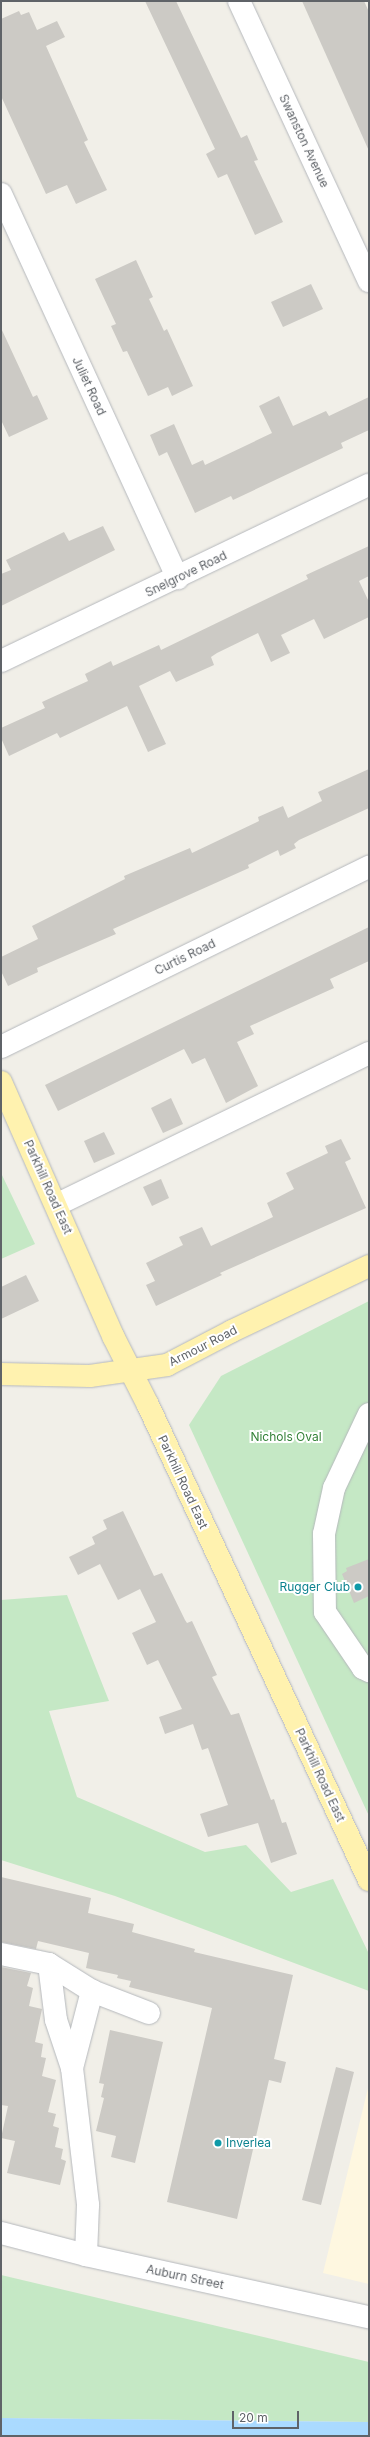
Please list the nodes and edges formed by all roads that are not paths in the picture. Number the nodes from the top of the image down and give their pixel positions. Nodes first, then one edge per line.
1 (239, 1) edge
2 (1, 194) edge
3 (369, 281) edge
4 (369, 485) edge
5 (178, 578) junction
6 (1, 661) edge
7 (369, 867) edge
8 (1, 1047) edge
9 (369, 1053) edge
10 (1, 1082) edge
11 (56, 1205) junction
12 (369, 1266) edge
13 (130, 1372) junction
14 (1, 1374) edge
15 (369, 1414) edge
16 (369, 1671) edge
17 (369, 1880) edge
18 (1, 1954) edge
19 (49, 1964) junction
20 (92, 1991) junction
21 (149, 2013) dead end
22 (72, 2068) junction
23 (1, 2234) edge
24 (86, 2255) junction
25 (369, 2317) edge

1 - 3 street, Swanston Avenue
2 - 5 street, Juliet Road
4 - 5 street, Snelgrove Road
5 - 6 street, Snelgrove Road
7 - 8 street, Curtis Road
9 - 11 street
10 - 11 main road, Parkhill Road East
11 - 13 main road, Parkhill Road East
12 - 13 main road, Armour Road
13 - 14 main road, Armour Road
13 - 17 main road, Parkhill Road East
15 - 16 street
18 - 19 street
19 - 20 street
19 - 22 street
20 - 21 street
20 - 22 street
22 - 24 street
23 - 24 street, Auburn Street
24 - 25 street, Auburn Street

